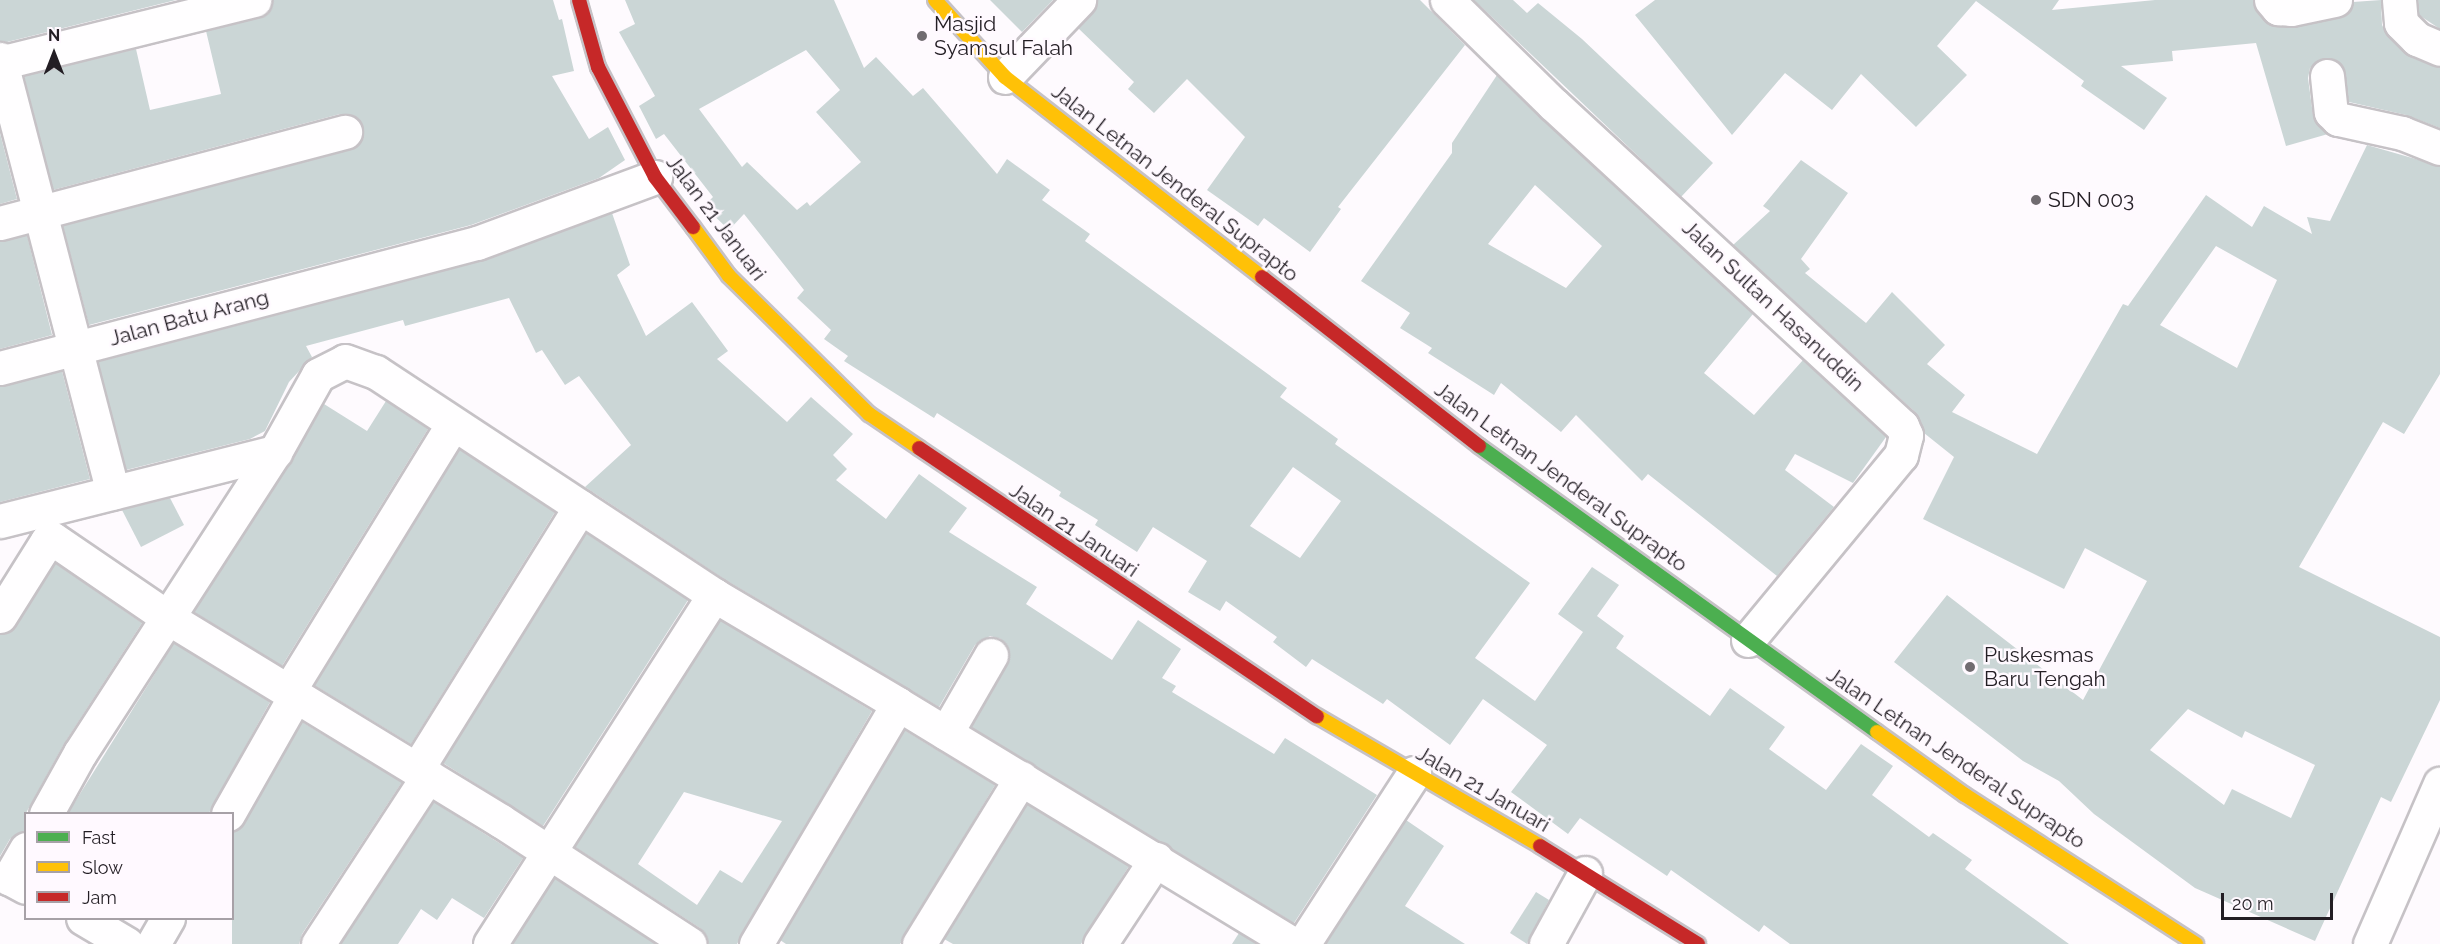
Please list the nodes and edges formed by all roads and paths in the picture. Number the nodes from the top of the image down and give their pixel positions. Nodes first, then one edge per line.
1 (254, 0) edge
2 (579, 0) edge
3 (935, 0) edge
4 (1079, 0) edge
5 (1447, 0) edge
6 (2271, 0) edge
7 (2335, 0) edge
8 (2398, 0) edge
9 (2440, 49) edge
10 (0, 61) edge
11 (2327, 76) dead end
12 (1005, 77) junction
13 (345, 132) dead end
14 (2440, 148) edge
15 (655, 177) junction
16 (40, 213) junction
17 (0, 224) edge
18 (75, 348) junction
19 (0, 368) edge
20 (452, 425) junction
21 (275, 452) junction
22 (113, 493) junction
23 (580, 507) junction
24 (0, 521) edge
25 (714, 595) junction
26 (0, 616) edge
27 (170, 619) junction
28 (1749, 640) junction
29 (991, 656) dead end
30 (292, 694) junction
31 (898, 704) junction
32 (945, 733) junction
33 (422, 773) junction
34 (1414, 773) junction
35 (1021, 778) junction
36 (2440, 784) edge
37 (47, 812) edge
38 (229, 812) edge
39 (24, 853) edge
40 (548, 853) junction
41 (1156, 859) junction
42 (1584, 873) junction
43 (9, 883) edge
44 (86, 920) edge
45 (167, 920) edge
46 (127, 944) edge
47 (153, 944) edge
48 (318, 944) edge
49 (490, 944) edge
50 (690, 944) edge
51 (756, 944) edge
52 (919, 944) edge
53 (1100, 944) edge
54 (1293, 944) edge
55 (1303, 944) edge
56 (1546, 944) edge
57 (1698, 944) edge
58 (2196, 944) edge
59 (2370, 944) edge

1 - 10 street
2 - 15 main road, Jalan 21 Januari
3 - 12 main road, Jalan Letnan Jenderal Suprapto
4 - 12 street
5 - 28 street, Jalan Sultan Hasanuddin
6 - 7 street
8 - 9 street
10 - 16 street
11 - 14 street
12 - 28 main road, Jalan Letnan Jenderal Suprapto
13 - 16 street
15 - 18 street, Jalan Batu Arang
15 - 34 main road, Jalan 21 Januari
16 - 17 street
16 - 18 street
18 - 19 street, Jalan Batu Arang
18 - 22 street
20 - 21 street
20 - 23 street
20 - 30 street
21 - 22 street
21 - 27 street
22 - 24 street
23 - 25 street
23 - 33 street
25 - 31 street
25 - 40 street
26 - 27 street
27 - 30 street
27 - 37 street
28 - 58 main road, Jalan Letnan Jenderal Suprapto
29 - 32 street
30 - 33 street
30 - 38 street
31 - 32 street
31 - 51 street
32 - 35 street
33 - 40 street
33 - 48 street
34 - 42 main road, Jalan 21 Januari
34 - 55 street
35 - 41 street
35 - 52 street
36 - 59 street
39 - 43 street
40 - 49 street
40 - 50 street
41 - 53 street
41 - 54 street
42 - 56 street
42 - 57 main road, Jalan 21 Januari
44 - 46 street
45 - 47 street

